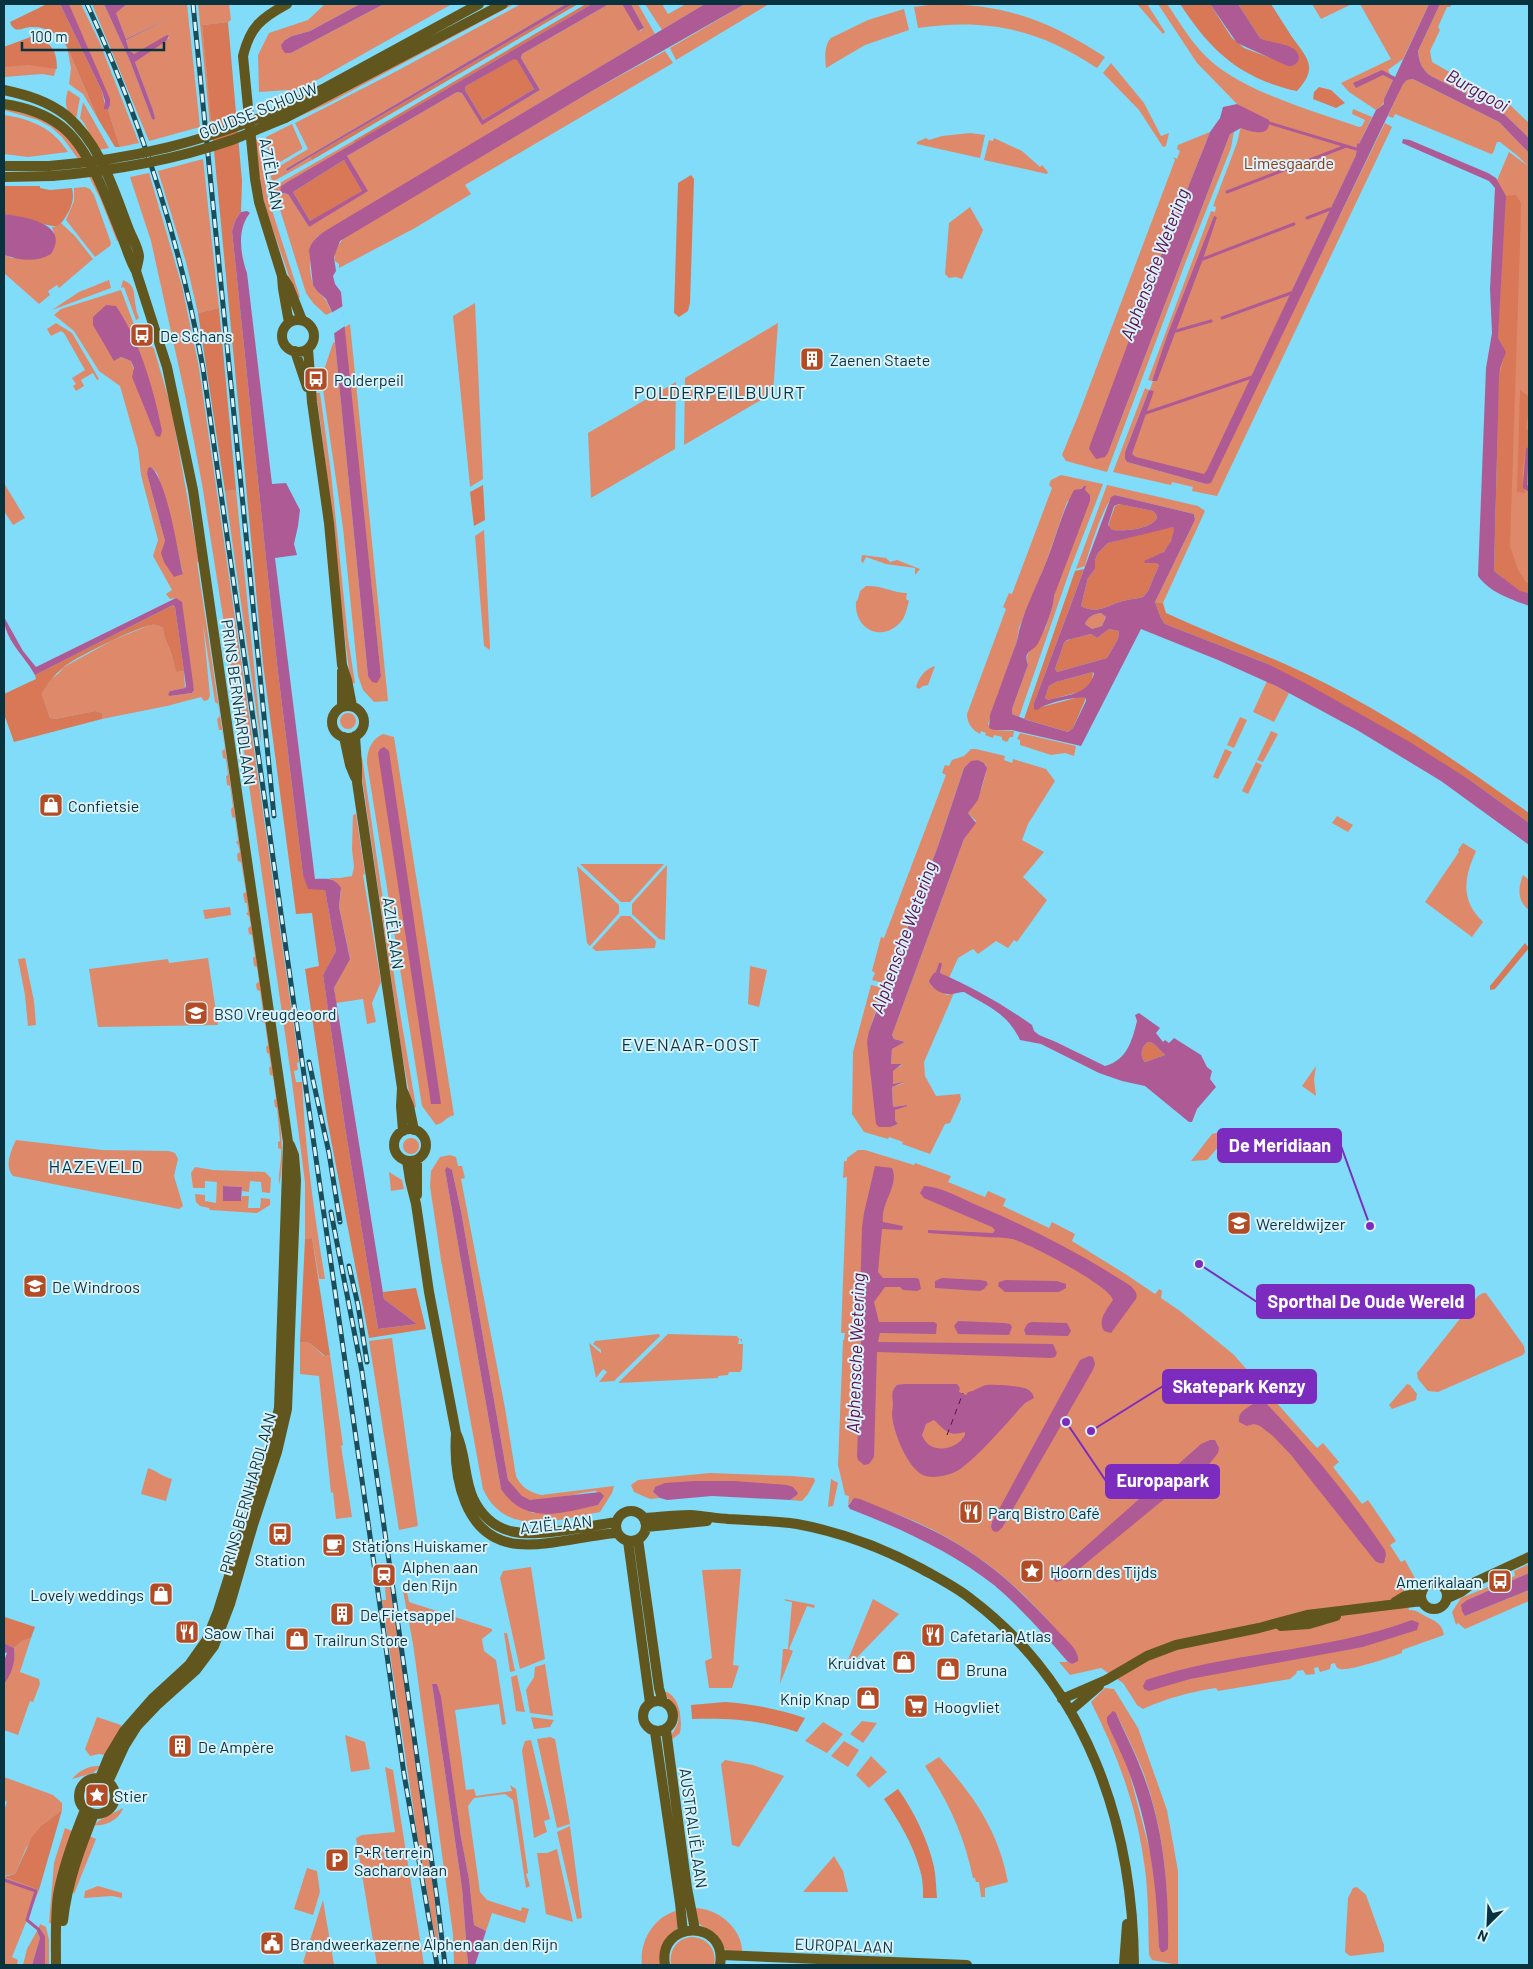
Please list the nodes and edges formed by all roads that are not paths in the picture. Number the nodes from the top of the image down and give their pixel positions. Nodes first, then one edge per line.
1 (287, 4) edge
2 (479, 4) edge
3 (503, 4) edge
4 (4, 90) edge
5 (4, 104) edge
6 (285, 113) junction
7 (4, 166) edge
8 (50, 171) junction
9 (4, 177) edge
10 (136, 271) junction
11 (282, 276) junction
12 (302, 320) junction
13 (289, 323) junction
14 (308, 349) junction
15 (295, 352) junction
16 (312, 402) junction
17 (347, 707) junction
18 (350, 737) junction
19 (402, 1088) junction
20 (414, 1130) junction
21 (403, 1131) junction
22 (412, 1160) junction
23 (456, 1433) junction
24 (616, 1522) junction
25 (646, 1523) junction
26 (617, 1533) junction
27 (633, 1540) junction
28 (1529, 1557) edge
29 (1446, 1593) junction
30 (1422, 1596) junction
31 (1106, 1680) junction
32 (1062, 1699) junction
33 (663, 1702) junction
34 (650, 1703) junction
35 (1070, 1711) junction
36 (666, 1730) junction
37 (654, 1732) junction
38 (104, 1780) junction
39 (90, 1812) junction
40 (1127, 1884) junction
41 (695, 1930) junction
42 (683, 1932) junction
43 (720, 1960) edge
44 (56, 1965) edge
45 (63, 1965) edge
46 (665, 1965) edge
47 (967, 1965) edge
48 (1124, 1965) edge
49 (1134, 1965) edge

1 - 11 street, AZIËLAAN
2 - 6 street, GOUDSE SCHOUW
3 - 6 street, GOUDSE SCHOUW
4 - 10 street, PRINS BERNHARDLAAN
5 - 10 street, PRINS BERNHARDLAAN
6 - 8 street, GOUDSE SCHOUW, bridge
7 - 8 street, GOUDSE SCHOUW
8 - 9 street, GOUDSE SCHOUW
10 - 38 street, PRINS BERNHARDLAAN
11 - 12 street, AZIËLAAN
11 - 13 street, AZIËLAAN
12 - 13 street
12 - 14 street
13 - 15 street
14 - 15 street
14 - 16 street
15 - 16 street
16 - 17 street
17 - 18 street
17 - 18 street
18 - 19 street, AZIËLAAN
19 - 20 street, AZIËLAAN
19 - 21 street, AZIËLAAN
20 - 21 street
20 - 22 street
21 - 22 street
22 - 23 street, AZIËLAAN
23 - 24 street, AZIËLAAN
23 - 26 street, AZIËLAAN
24 - 25 street
24 - 26 street
25 - 27 street
25 - 32 street
26 - 27 street
27 - 33 street
27 - 34 street
28 - 29 street
29 - 30 street
29 - 30 street
30 - 31 street
31 - 32 street
31 - 35 street
32 - 35 street
33 - 34 street
33 - 36 street
34 - 37 street
35 - 40 street
36 - 37 street
36 - 41 street, AUSTRALIËLAAN
37 - 42 street, AUSTRALIËLAAN
38 - 39 street
38 - 39 street
39 - 44 street
39 - 45 street
40 - 48 street
40 - 49 street
41 - 42 street
41 - 43 street
42 - 46 street
43 - 47 street, EUROPALAAN

